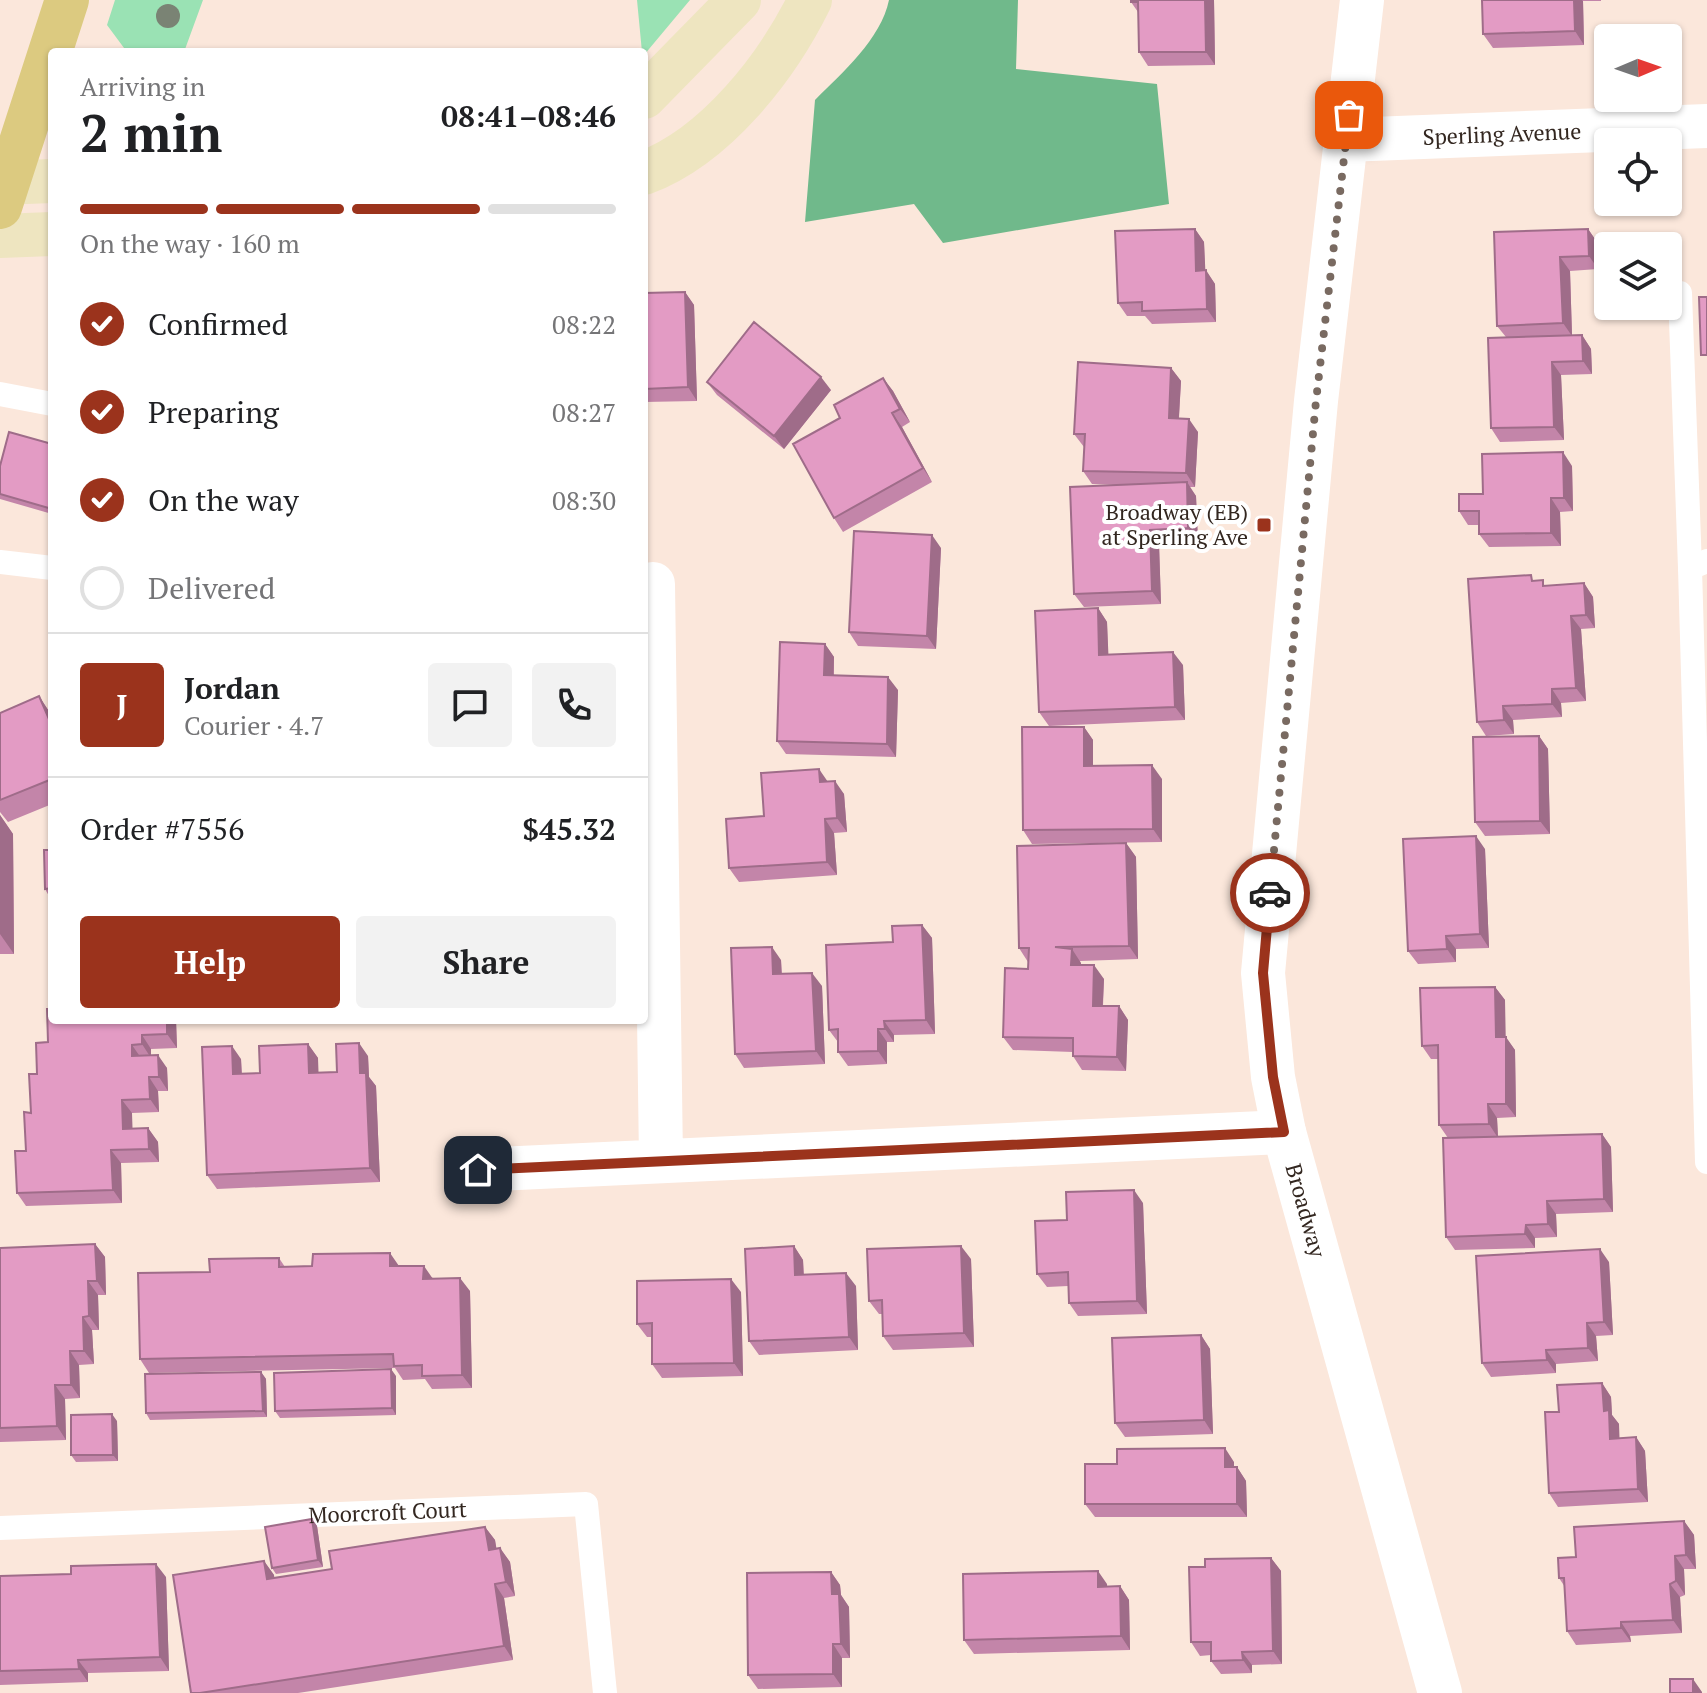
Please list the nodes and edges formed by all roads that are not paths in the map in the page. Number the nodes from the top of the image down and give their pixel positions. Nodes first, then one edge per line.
1 (739, 0) edge
2 (810, 0) edge
3 (1362, 0) edge
4 (63, 27) edge
5 (55, 48) edge
6 (48, 67) edge
7 (651, 91) edge
8 (1707, 126) edge
9 (1346, 140) junction
10 (648, 171) edge
11 (48, 182) edge
12 (2, 191) edge
13 (48, 234) edge
14 (0, 236) edge
15 (1682, 320) edge
16 (0, 394) edge
17 (48, 403) edge
18 (0, 562) edge
19 (1698, 564) edge
20 (48, 568) edge
21 (653, 584) dead end
22 (1284, 1132) junction
23 (661, 1160) junction
24 (1707, 1162) edge
25 (478, 1170) dead end
26 (0, 1528) edge
27 (605, 1693) edge
28 (1440, 1693) edge

1 - 7 main road
2 - 10 main road
3 - 9 street, Broadway
4 - 5 main road
6 - 12 main road
8 - 9 street, Sperling Avenue
9 - 22 street, Broadway
11 - 12 main road
13 - 14 main road
15 - 19 lane
16 - 17 lane
18 - 20 lane
19 - 24 lane
21 - 23 street
22 - 23 street
22 - 28 street, Broadway
23 - 25 street
26 - 27 lane, Moorcroft Court

